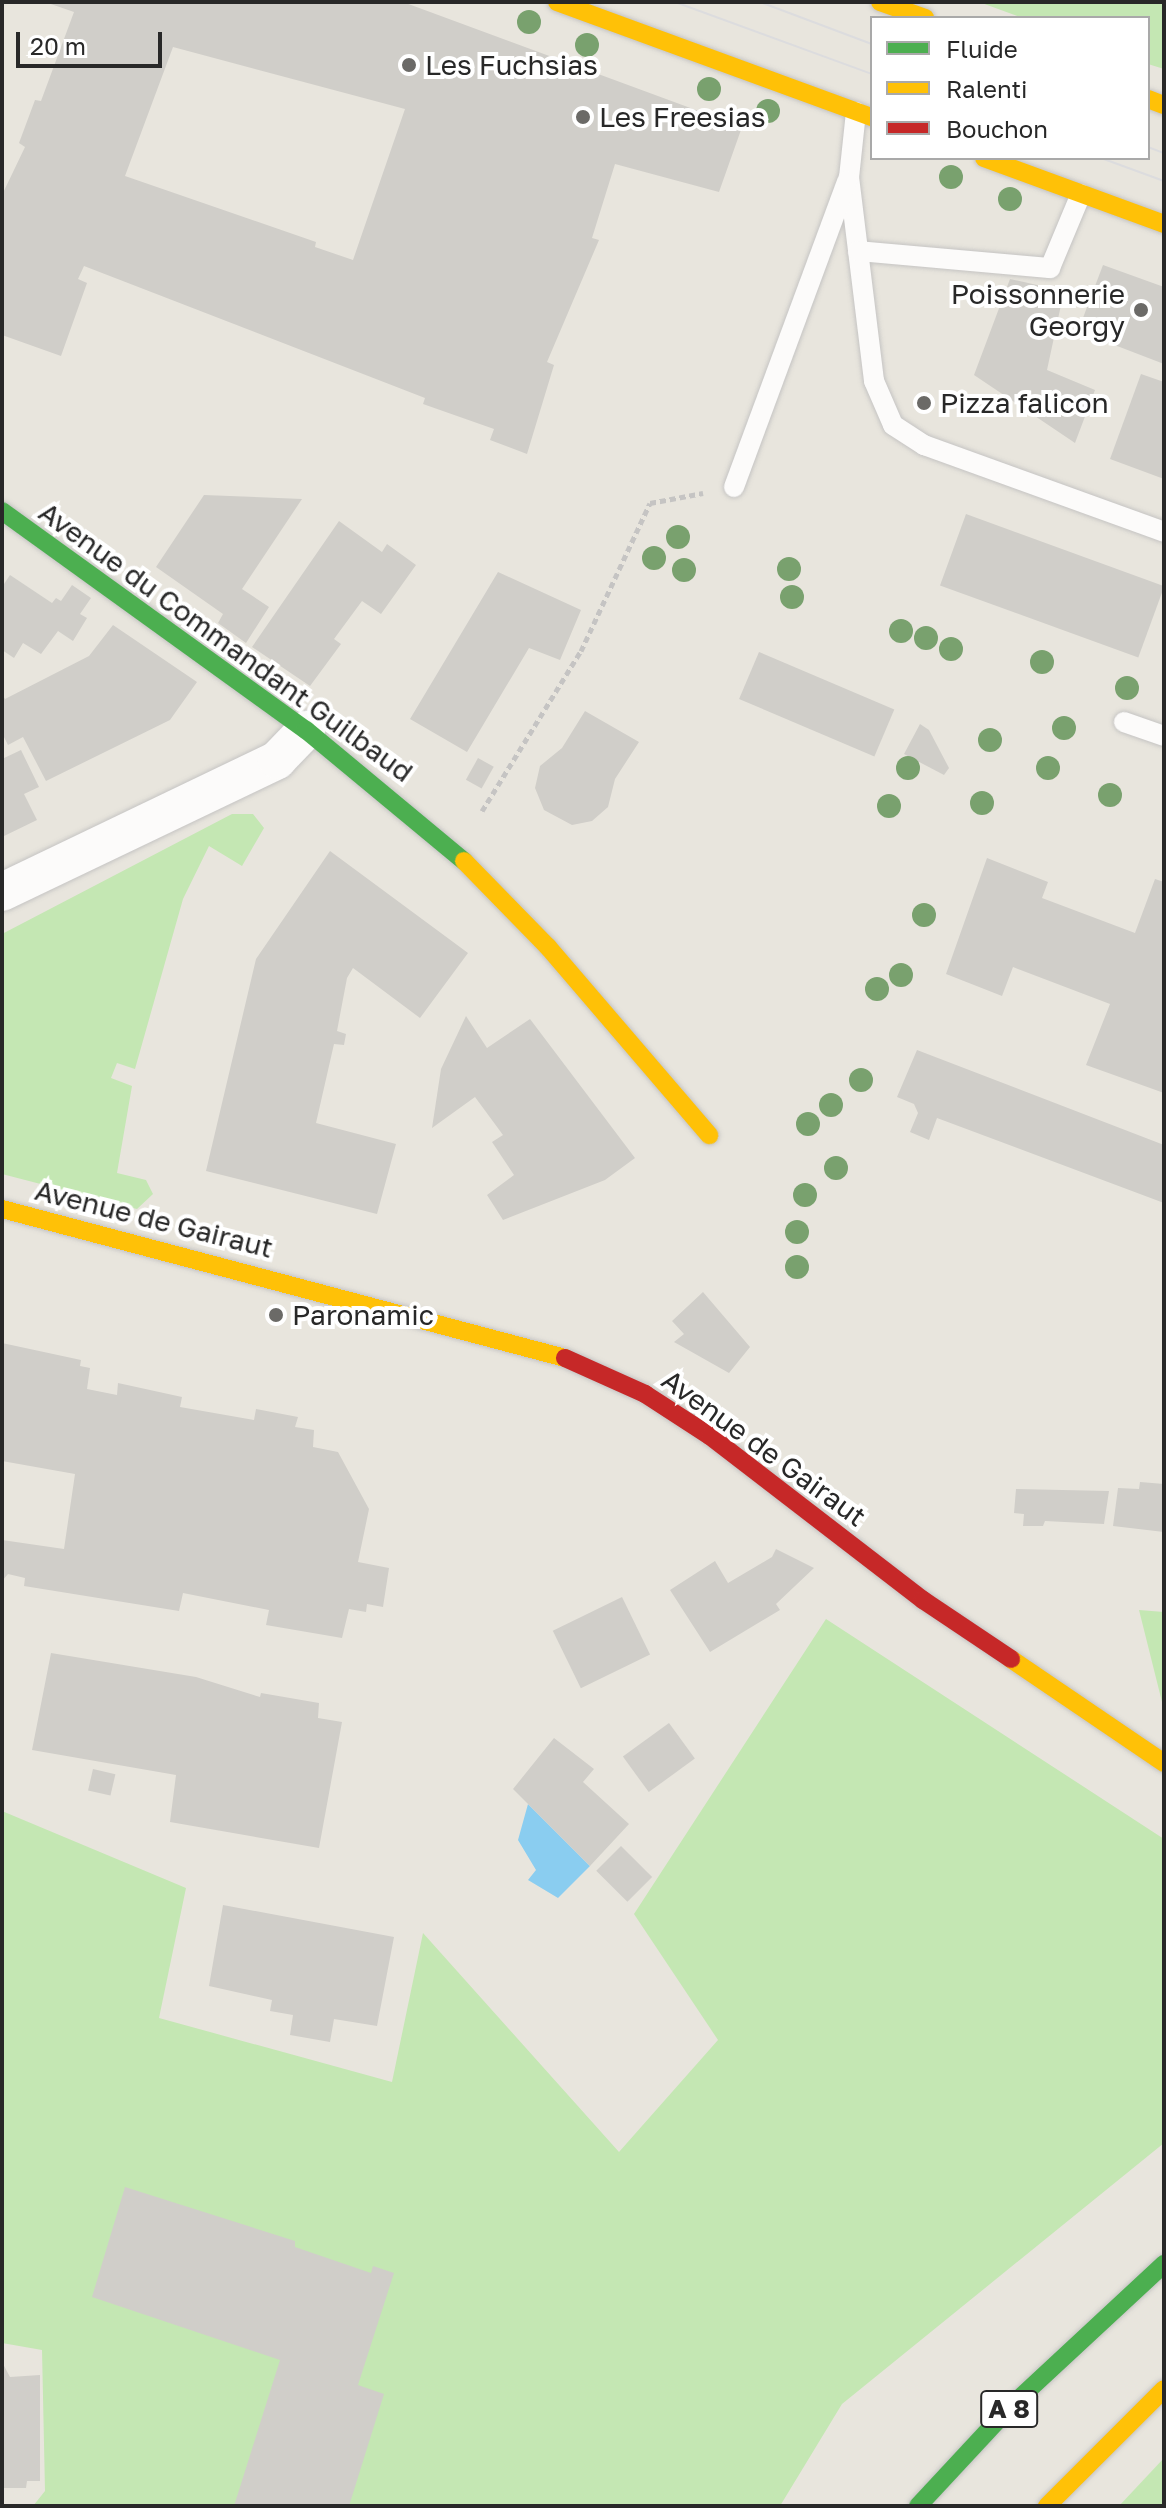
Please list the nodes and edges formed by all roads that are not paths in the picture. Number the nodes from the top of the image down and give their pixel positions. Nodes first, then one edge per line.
1 (557, 2) edge
2 (880, 2) edge
3 (919, 16) edge
4 (864, 115) edge
5 (989, 160) edge
6 (849, 177) junction
7 (1081, 194) junction
8 (1164, 224) edge
9 (858, 251) junction
10 (734, 487) road end
11 (2, 511) edge
12 (1164, 532) edge
13 (1124, 722) dead end
14 (306, 730) junction
15 (1164, 736) edge
16 (2, 892) edge
17 (709, 1135) dead end
18 (2, 1209) edge
19 (1164, 1763) edge
20 (1164, 2246) edge
21 (1164, 2264) edge
22 (1104, 2316) junction
23 (1164, 2389) edge
24 (918, 2506) edge
25 (1047, 2506) edge

1 - 4 main road
2 - 3 main road
4 - 6 lane
5 - 7 main road
6 - 9 lane
6 - 10 lane
7 - 8 main road
7 - 9 lane
9 - 12 lane
11 - 14 main road, Avenue du Commandant Guilbaud
13 - 15 lane
14 - 16 street
14 - 17 main road, Avenue du Commandant Guilbaud
18 - 19 main road, Avenue de Gairaut
20 - 22 main road
21 - 22 main road, A 8
22 - 24 main road, A 8
23 - 25 main road

